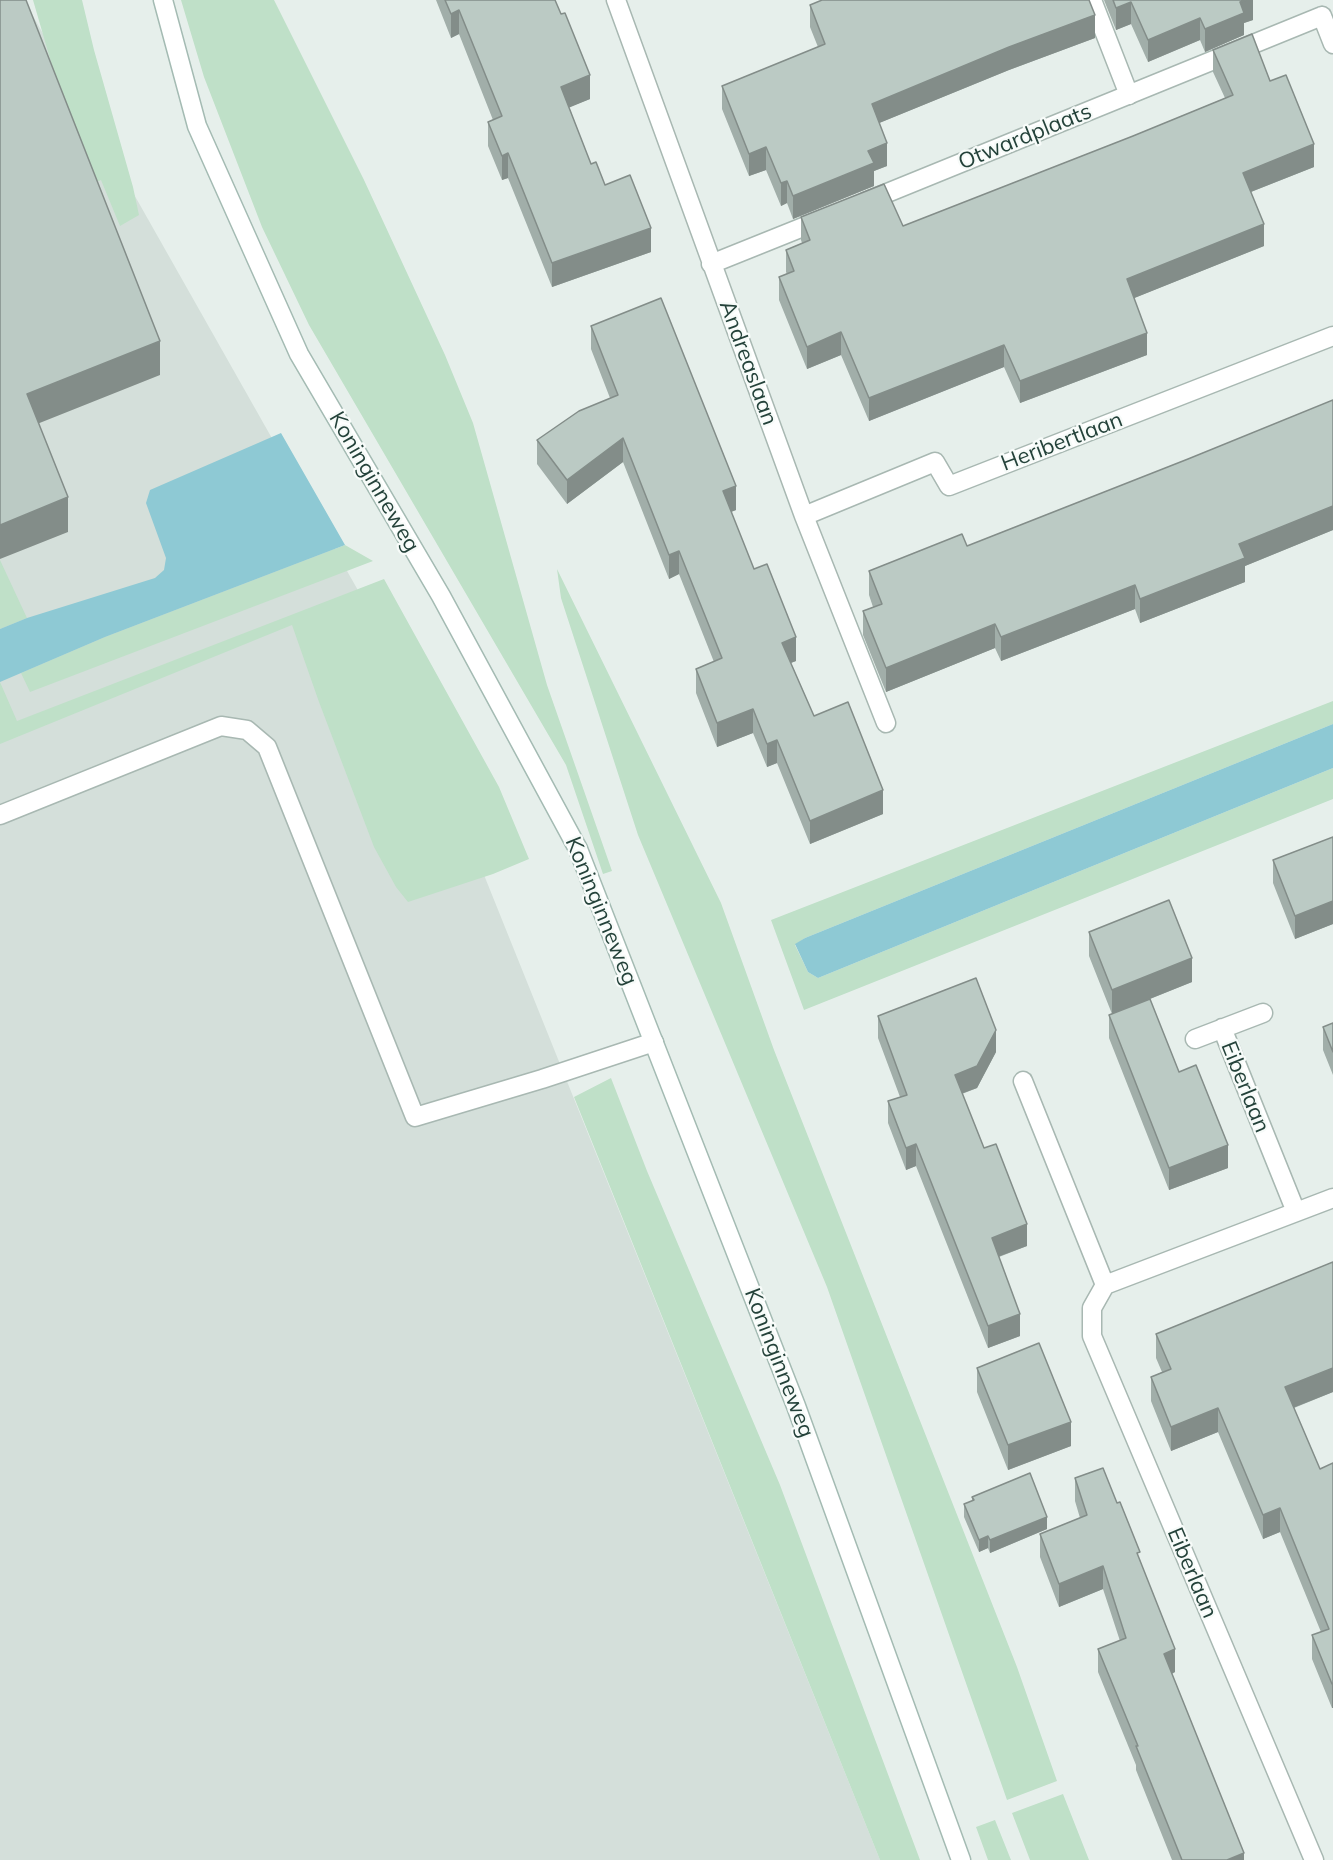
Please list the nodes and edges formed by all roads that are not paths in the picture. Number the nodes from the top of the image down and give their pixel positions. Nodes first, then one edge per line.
1 (163, 0) edge
2 (616, 0) edge
3 (1092, 0) edge
4 (1324, 8) edge
5 (1333, 44) edge
6 (1129, 94) junction
7 (711, 264) junction
8 (1333, 336) edge
9 (804, 516) junction
10 (886, 723) dead end
11 (0, 814) edge
12 (1263, 1013) dead end
13 (1222, 1028) junction
14 (1195, 1039) dead end
15 (654, 1042) junction
16 (1023, 1081) dead end
17 (1333, 1198) edge
18 (1296, 1212) junction
19 (1105, 1285) junction
20 (961, 1860) edge
21 (1314, 1860) edge

1 - 15 street, Koninginneweg
2 - 7 street, Andreaslaan
3 - 6 street
4 - 5 street
4 - 6 street, Otwardplaats
6 - 7 street, Otwardplaats
7 - 9 street, Andreaslaan
8 - 9 street, Heribertlaan
9 - 10 street, Andreaslaan
11 - 15 street
12 - 13 street, Eiberlaan
13 - 14 street, Eiberlaan
13 - 18 street, Eiberlaan
15 - 20 street, Koninginneweg
16 - 19 street
17 - 18 street
18 - 19 street
19 - 21 street, Eiberlaan

